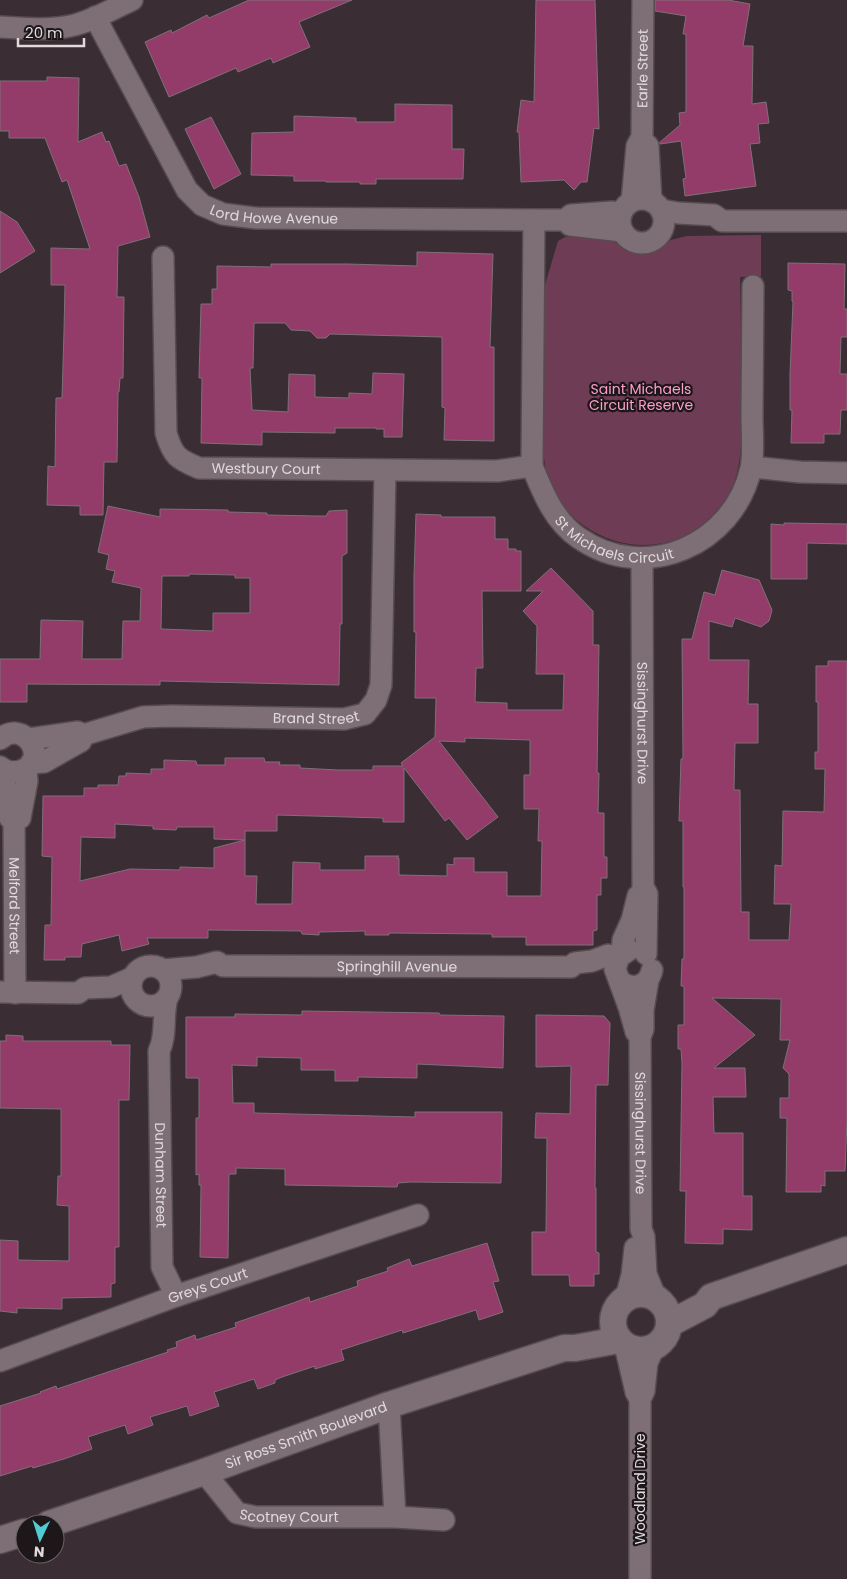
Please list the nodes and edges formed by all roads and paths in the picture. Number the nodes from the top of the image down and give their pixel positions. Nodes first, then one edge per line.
1 (132, 0) edge
2 (643, 0) edge
3 (96, 17) junction
4 (0, 27) edge
5 (637, 211) junction
6 (534, 220) junction
7 (722, 221) junction
8 (847, 221) edge
9 (661, 231) junction
10 (163, 257) dead end
11 (753, 286) dead end
12 (532, 466) junction
13 (752, 467) junction
14 (385, 471) junction
15 (847, 473) edge
16 (642, 558) junction
17 (83, 735) junction
18 (0, 739) edge
19 (29, 739) junction
20 (28, 766) junction
21 (0, 767) edge
22 (14, 821) junction
23 (643, 888) junction
24 (646, 954) junction
25 (223, 966) junction
26 (619, 967) junction
27 (163, 970) junction
28 (132, 978) junction
29 (648, 980) junction
30 (8, 992) edge
31 (78, 992) junction
32 (168, 996) junction
33 (141, 1003) junction
34 (640, 1037) junction
35 (160, 1051) junction
36 (418, 1215) dead end
37 (641, 1229) junction
38 (847, 1250) edge
39 (176, 1296) junction
40 (620, 1306) junction
41 (663, 1309) junction
42 (622, 1343) junction
43 (654, 1347) junction
44 (564, 1348) junction
45 (0, 1361) edge
46 (640, 1399) junction
47 (389, 1405) junction
48 (204, 1472) junction
49 (395, 1517) junction
50 (65, 1519) edge
51 (444, 1520) dead end
52 (15, 1535) edge
53 (0, 1540) edge
54 (640, 1579) edge

1 - 3 street
2 - 5 street, Earle Street
3 - 4 street
3 - 6 street, Lord Howe Avenue
5 - 6 street, Lord Howe Avenue
5 - 7 street, Lord Howe Avenue
5 - 9 street, Earle Street
5 - 9 street
6 - 12 street, St Michaels Circuit
7 - 8 street, Lord Howe Avenue
7 - 9 street, Lord Howe Avenue
10 - 14 street, Westbury Court
11 - 13 street, St Michaels Circuit
12 - 14 street, Westbury Court
12 - 16 street, St Michaels Circuit
13 - 15 street
13 - 16 street, St Michaels Circuit
14 - 17 street, Brand Street
16 - 23 street, Sissinghurst Drive
17 - 19 street, Brand Street
17 - 20 street, Brand Street
18 - 19 street, Brand Street
19 - 20 street
20 - 21 street, Brand Street
20 - 22 street, Melford Street
21 - 22 street, Melford Street
22 - 30 street, Melford Street
23 - 24 street, Sissinghurst Drive
23 - 26 street, Sissinghurst Drive
24 - 26 street
24 - 29 street
25 - 26 street, Springhill Avenue
25 - 27 street, Springhill Avenue
25 - 32 street, Springhill Avenue
26 - 29 street
26 - 34 street, Sissinghurst Drive
27 - 28 street
27 - 32 street
28 - 31 street
28 - 33 street
29 - 34 street, Sissinghurst Drive
30 - 31 street
31 - 33 street
32 - 33 street
32 - 35 street, Dunham Street
33 - 35 street, Dunham Street
34 - 37 street, Sissinghurst Drive
35 - 39 street, Dunham Street
36 - 39 street, Greys Court
37 - 40 street, Sissinghurst Drive
37 - 41 street, Sissinghurst Drive
38 - 41 street
39 - 45 street, Greys Court
40 - 41 street
40 - 42 street
40 - 44 street, Sir Ross Smith Boulevard
41 - 43 street
42 - 43 street
42 - 44 street, Sir Ross Smith Boulevard
42 - 46 street, Woodland Drive
43 - 46 street, Woodland Drive
44 - 47 street, Sir Ross Smith Boulevard
46 - 54 street, Woodland Drive
47 - 48 street, Sir Ross Smith Boulevard
47 - 49 street
48 - 49 street, Scotney Court
48 - 50 street, Sir Ross Smith Boulevard
49 - 51 street, Scotney Court
52 - 53 street

